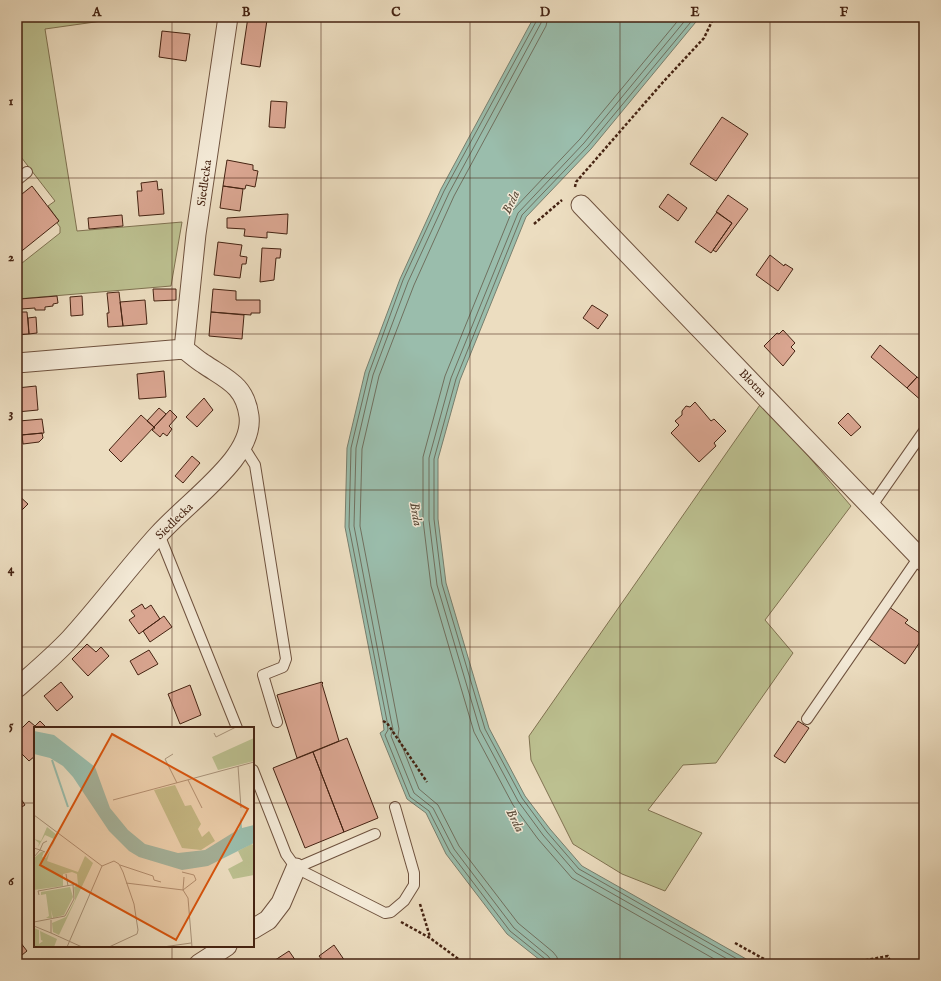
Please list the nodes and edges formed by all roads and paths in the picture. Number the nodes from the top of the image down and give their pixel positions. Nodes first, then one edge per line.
1 (228, 17) edge
2 (714, 17) edge
3 (27, 172) dead end
4 (17, 180) edge
5 (577, 200) junction
6 (534, 224) dead end
7 (184, 349) junction
8 (17, 363) edge
9 (924, 431) edge
10 (243, 446) junction
11 (871, 507) junction
12 (159, 534) junction
13 (922, 559) edge
14 (17, 688) edge
15 (807, 719) dead end
16 (383, 721) dead end
17 (277, 722) dead end
18 (237, 727) edge
19 (254, 773) edge
20 (427, 782) dead end
21 (395, 807) dead end
22 (375, 834) dead end
23 (296, 868) junction
24 (414, 886) junction
25 (385, 913) junction
26 (254, 928) edge
27 (430, 938) junction
28 (735, 943) dead end
29 (225, 947) edge
30 (199, 964) edge
31 (465, 964) edge
32 (773, 964) edge
33 (851, 964) edge
34 (891, 964) edge

1 - 7 street, Siedlecka
2 - 5 path
3 - 4 lane
5 - 6 path
5 - 11 street, Błotna
7 - 8 street
7 - 10 street, Siedlecka
9 - 11 lane
10 - 12 street, Siedlecka
10 - 17 lane
11 - 13 street, Błotna
12 - 14 street, Siedlecka
12 - 18 lane
13 - 15 lane
16 - 20 path
19 - 23 lane
21 - 24 lane
22 - 23 lane
23 - 25 lane
23 - 26 street
24 - 25 lane
24 - 27 path
25 - 27 path
27 - 31 path
28 - 32 path
29 - 30 street
33 - 34 path

